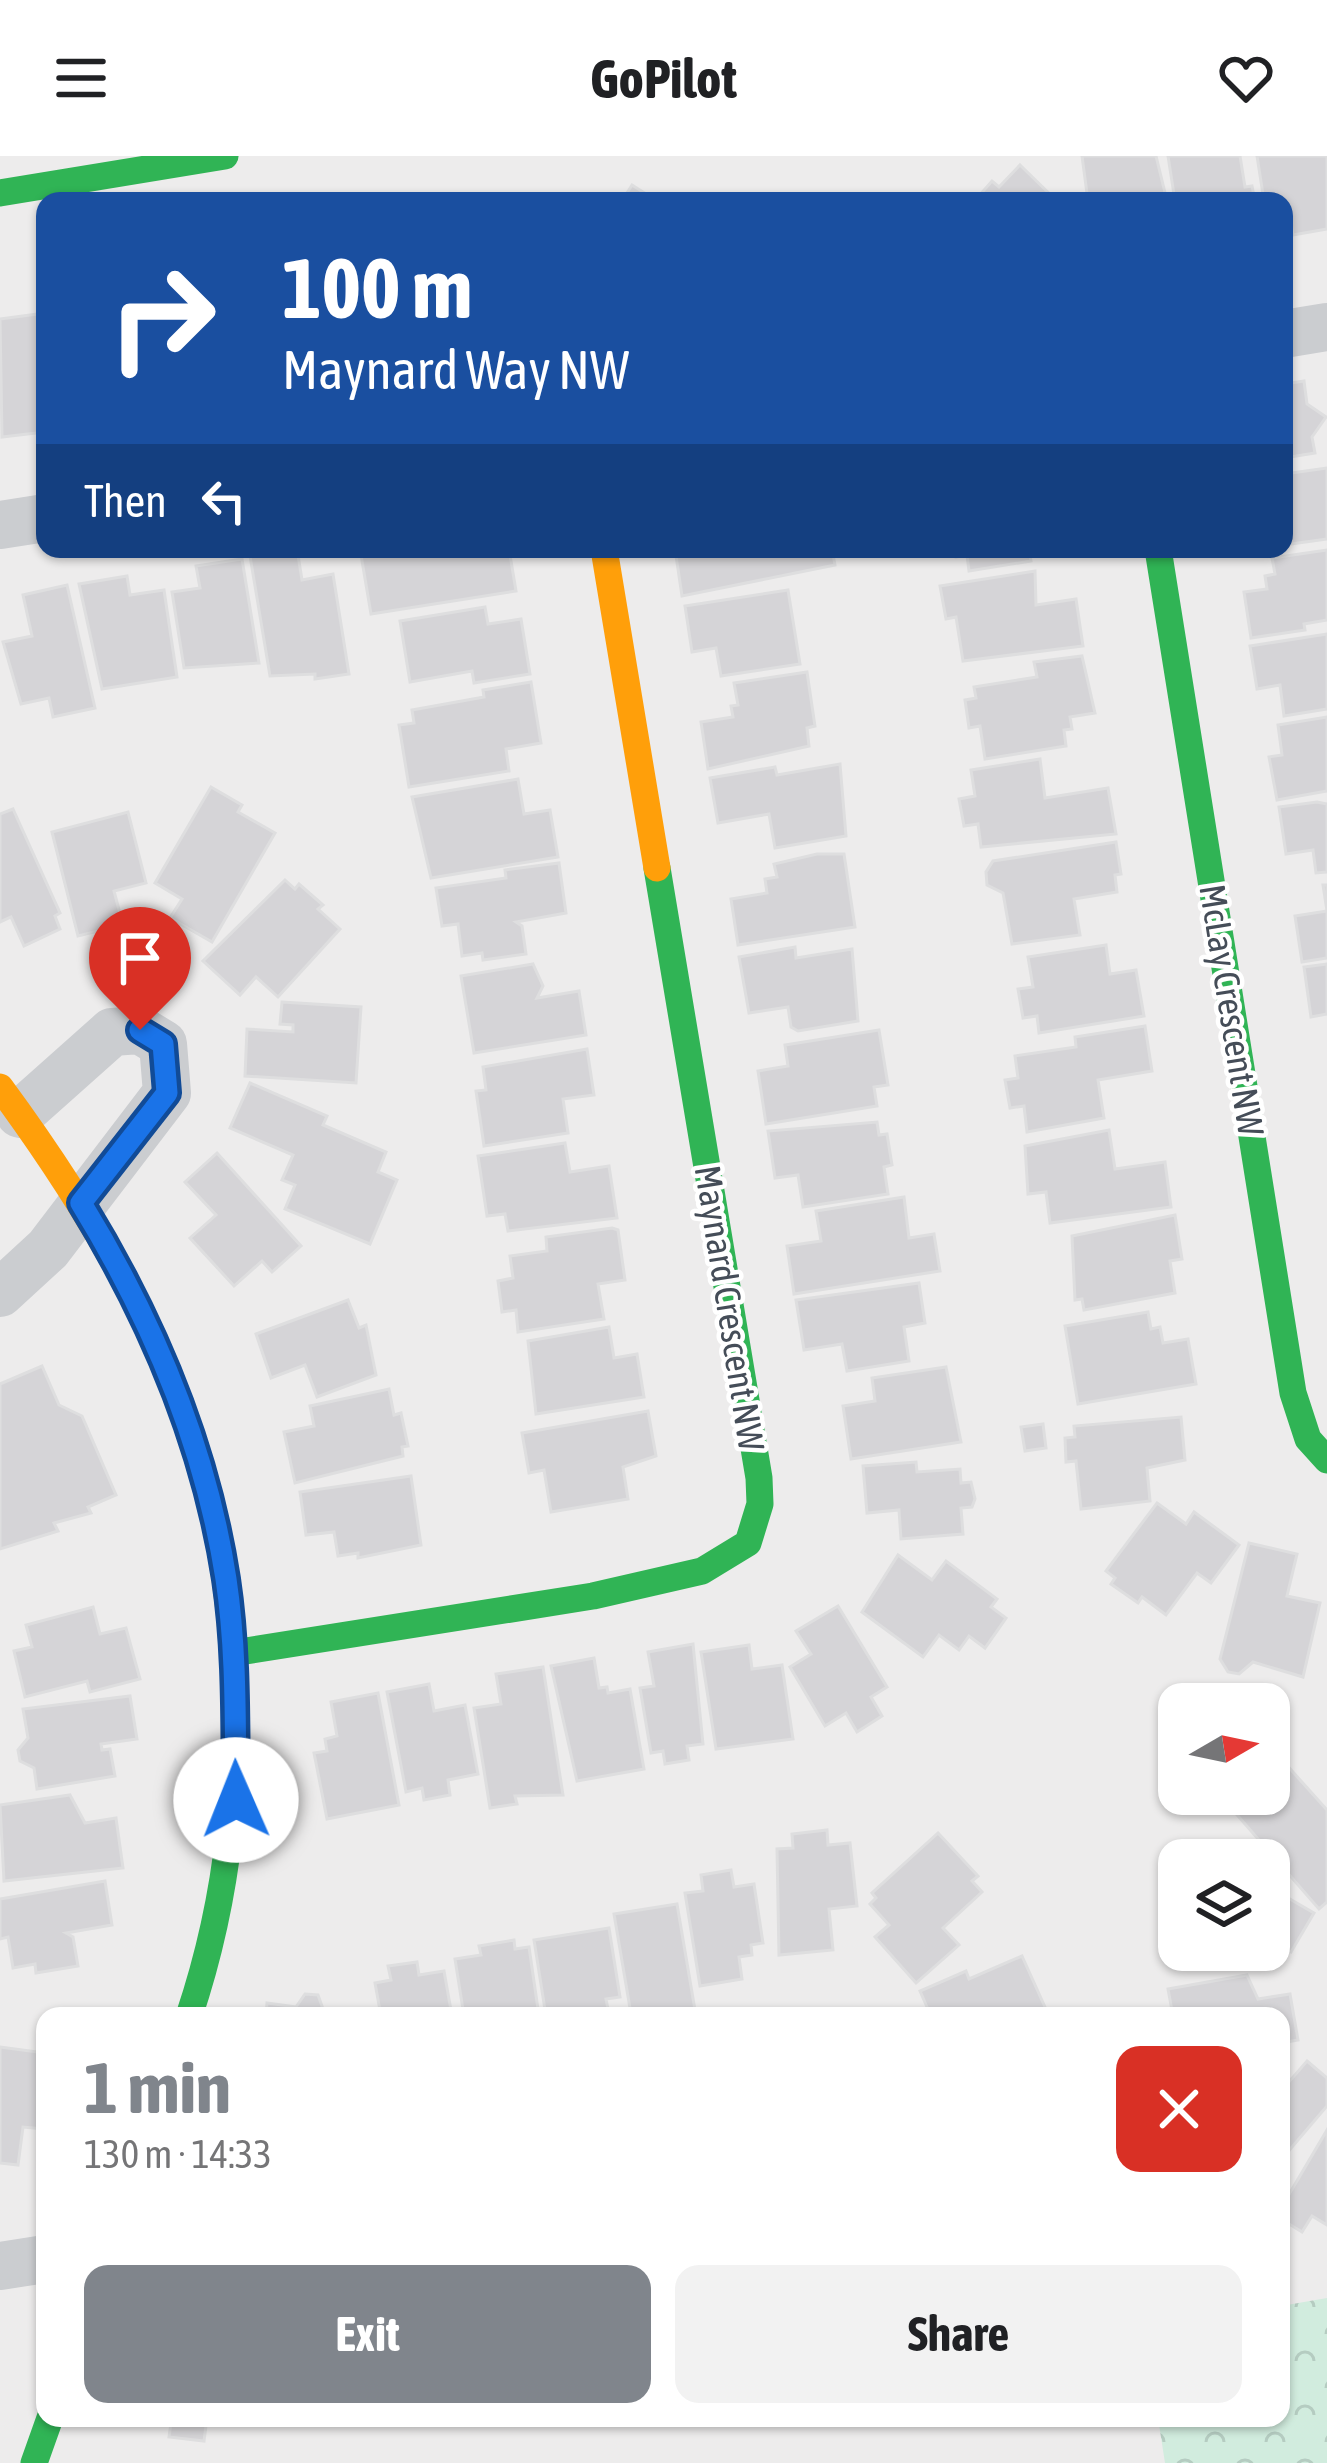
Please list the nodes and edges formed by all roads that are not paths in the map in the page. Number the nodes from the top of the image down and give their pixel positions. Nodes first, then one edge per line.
1 (225, 156) edge
2 (0, 193) edge
3 (1327, 327) edge
4 (1293, 333) edge
5 (36, 519) edge
6 (0, 525) edge
7 (605, 558) edge
8 (1159, 558) edge
9 (10, 1100) edge
10 (81, 1203) junction
11 (0, 1293) edge
12 (1327, 1460) edge
13 (233, 1653) junction
14 (192, 2007) edge
15 (36, 2260) edge
16 (0, 2266) edge
17 (47, 2427) edge
18 (34, 2463) edge

1 - 2 street
3 - 4 street
5 - 6 street
7 - 13 street, Maynard Crescent NW
8 - 12 street, McLay Crescent NW
9 - 10 street
9 - 10 street
10 - 11 street
10 - 13 street
13 - 14 street
15 - 16 street
17 - 18 street

